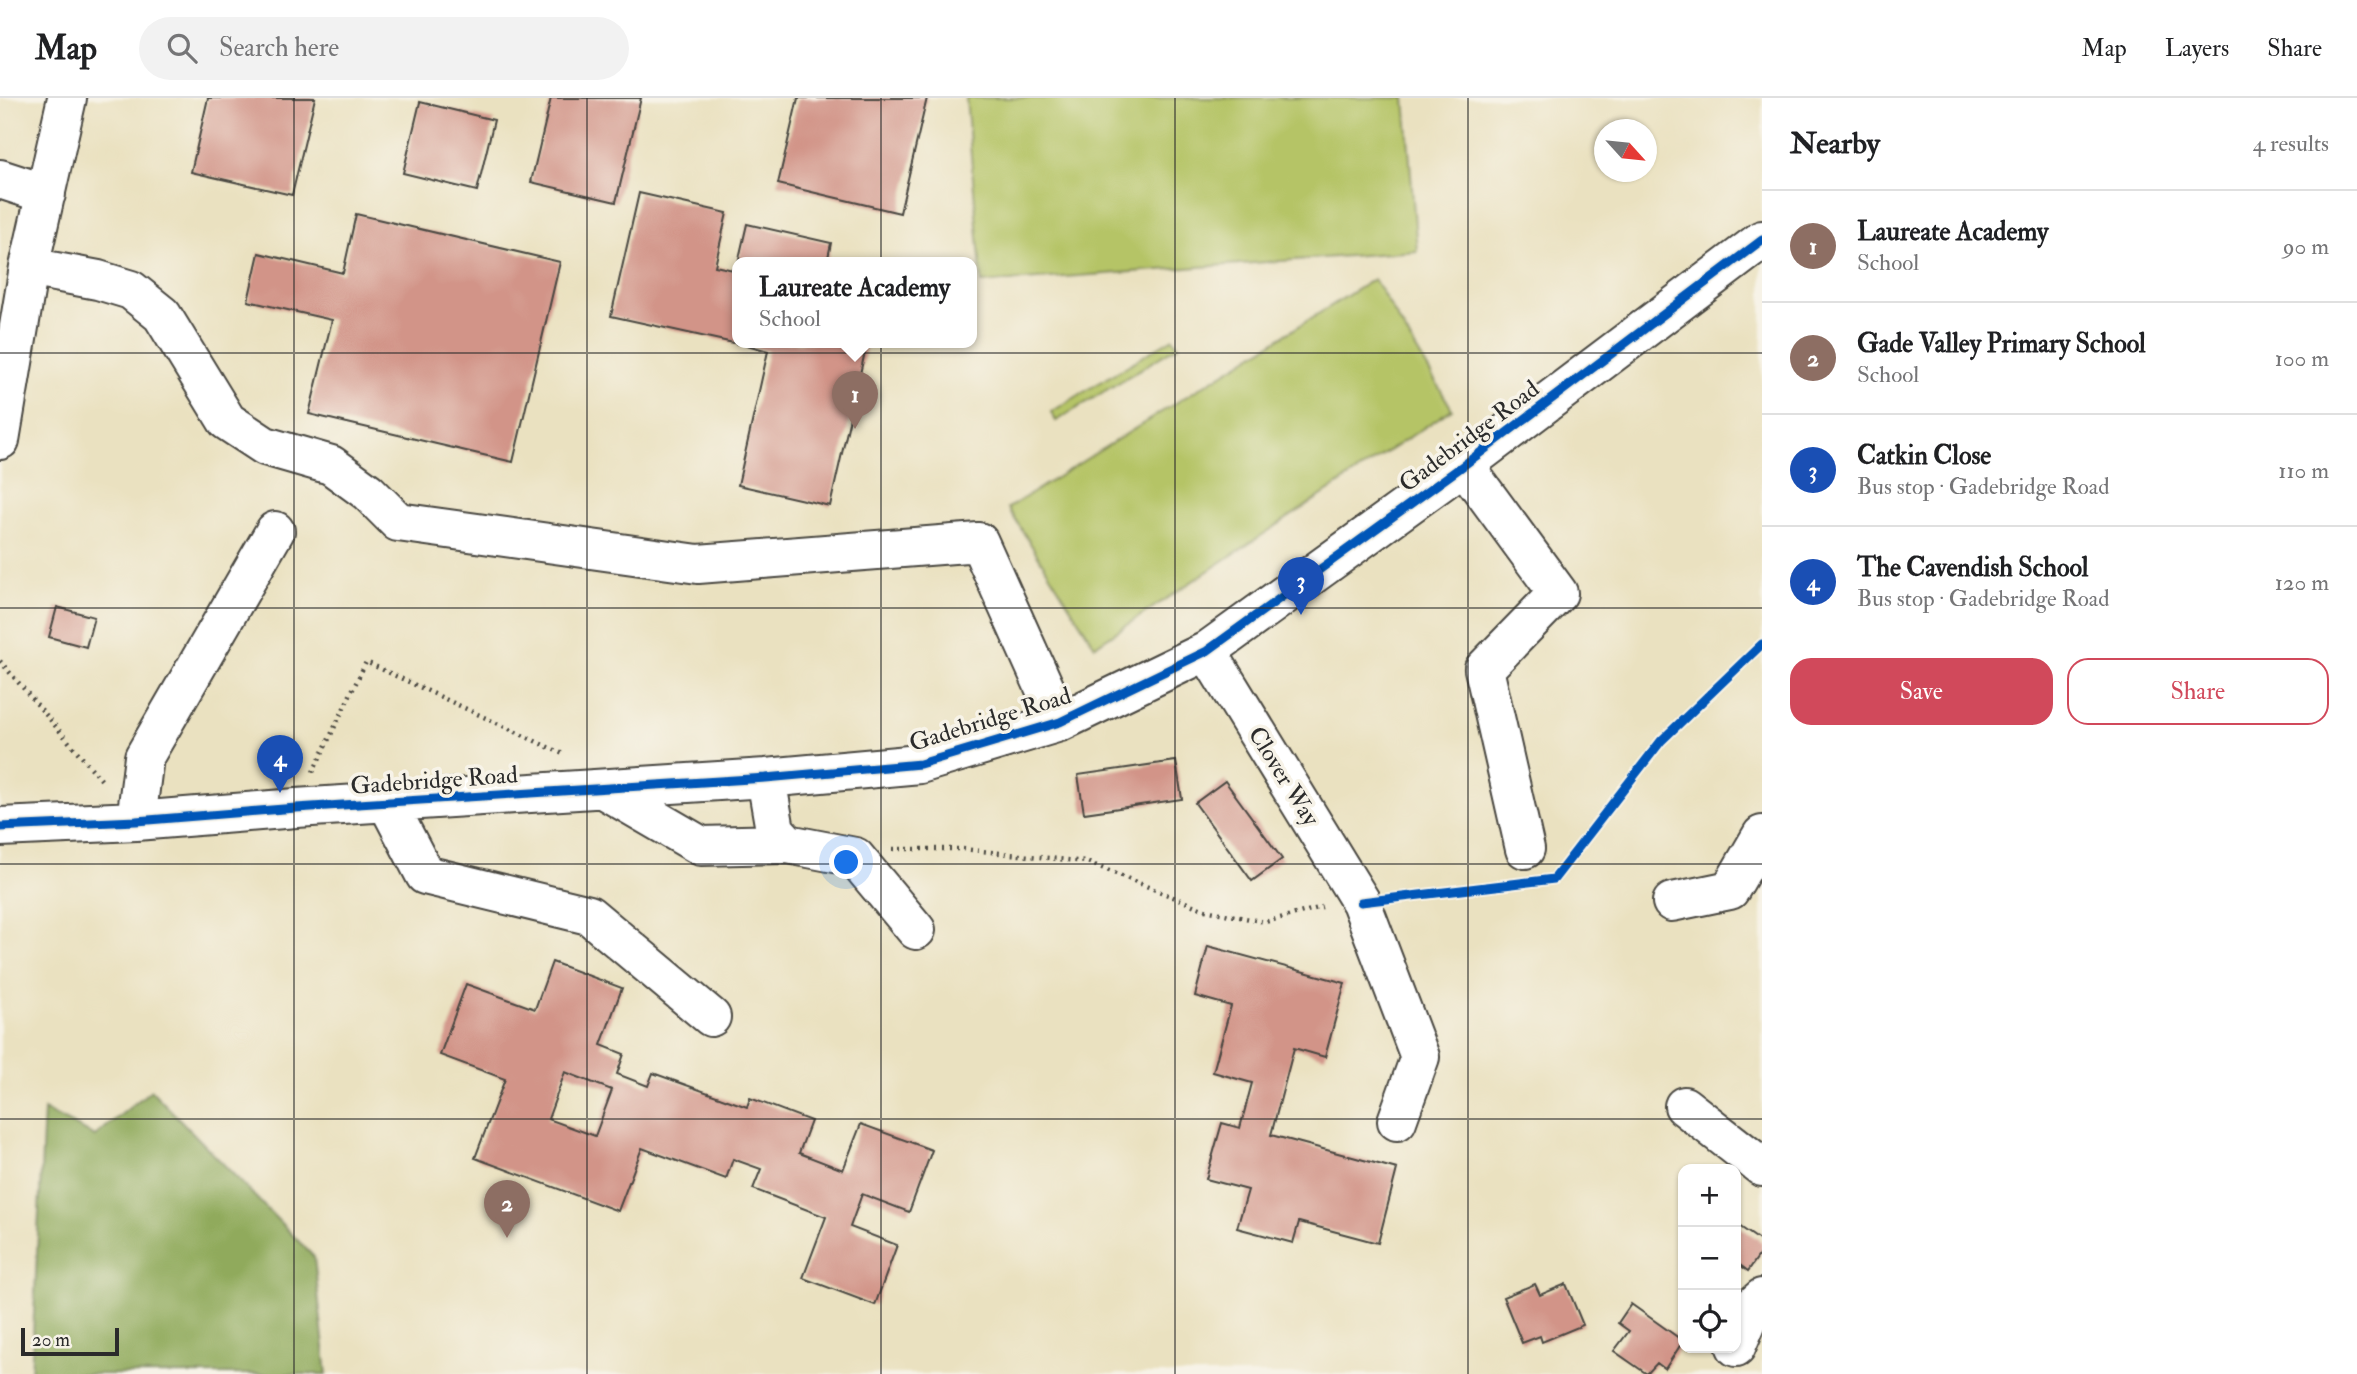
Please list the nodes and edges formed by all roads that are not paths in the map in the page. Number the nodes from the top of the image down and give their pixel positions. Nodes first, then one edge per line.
1 (67, 98) edge
2 (0, 179) edge
3 (46, 194) junction
4 (1762, 240) edge
5 (29, 267) junction
6 (0, 440) edge
7 (1464, 465) junction
8 (275, 531) dead end
9 (1207, 651) junction
10 (1060, 722) junction
11 (766, 778) junction
12 (601, 789) junction
13 (387, 802) junction
14 (136, 821) junction
15 (0, 827) edge
16 (1762, 835) edge
17 (788, 844) junction
18 (1525, 849) dead end
19 (1672, 902) dead end
20 (916, 930) dead end
21 (711, 1017) dead end
22 (1684, 1106) dead end
23 (1397, 1121) dead end
24 (1762, 1167) edge
25 (1762, 1298) edge
26 (1741, 1336) edge
27 (1734, 1353) edge
28 (1724, 1374) edge

1 - 3 street
2 - 3 street
3 - 5 street
4 - 7 street, Gadebridge Road
5 - 6 street
5 - 10 street
7 - 9 street, Gadebridge Road
7 - 18 street
8 - 14 street
9 - 10 street, Gadebridge Road
9 - 23 street, Clover Way
10 - 11 street, Gadebridge Road
11 - 12 street, Gadebridge Road
11 - 17 street
12 - 13 street, Gadebridge Road
12 - 17 street
13 - 14 street, Gadebridge Road
13 - 21 street
14 - 15 street, Gadebridge Road
16 - 19 street
17 - 20 street
22 - 24 street
25 - 26 street
27 - 28 street

